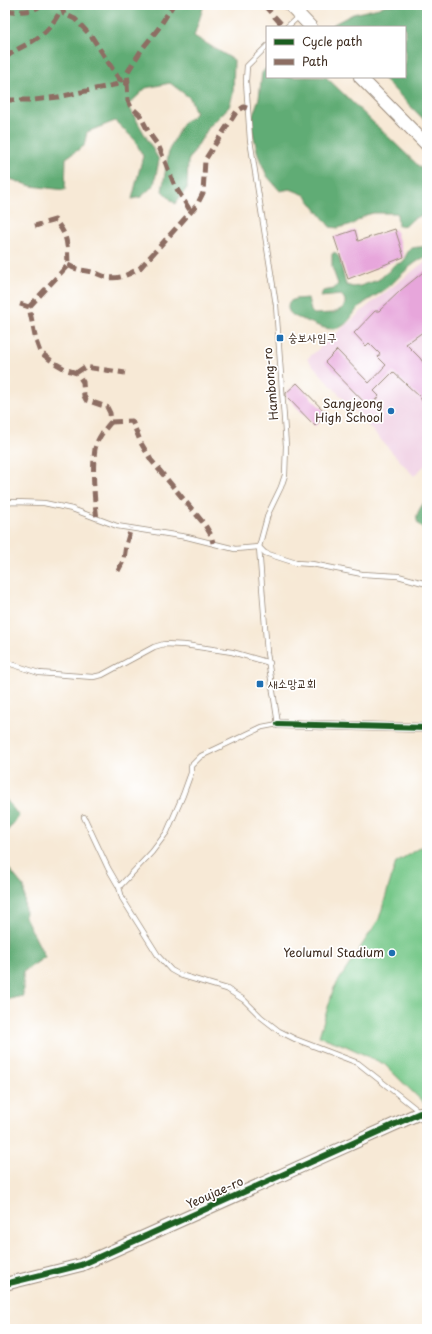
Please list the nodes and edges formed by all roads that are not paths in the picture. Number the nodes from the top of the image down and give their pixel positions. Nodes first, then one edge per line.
1 (290, 5) edge
2 (300, 15) junction
3 (288, 26) edge
4 (311, 26) edge
5 (266, 47) edge
6 (361, 78) edge
7 (427, 145) edge
8 (5, 504) edge
9 (259, 547) junction
10 (427, 584) edge
11 (5, 662) edge
12 (270, 663) junction
13 (278, 724) junction
14 (427, 728) edge
15 (84, 817) dead end
16 (119, 887) junction
17 (424, 1116) edge
18 (5, 1284) edge

1 - 2 street
2 - 3 lane
2 - 4 street
5 - 9 lane, Hambong-ro
6 - 7 street
8 - 9 lane
9 - 10 lane
9 - 12 lane, Hambong-ro
11 - 12 lane
12 - 13 lane, Hambong-ro
13 - 14 street
13 - 16 lane
15 - 16 lane
16 - 17 lane
17 - 18 street, Yeoujae-ro

